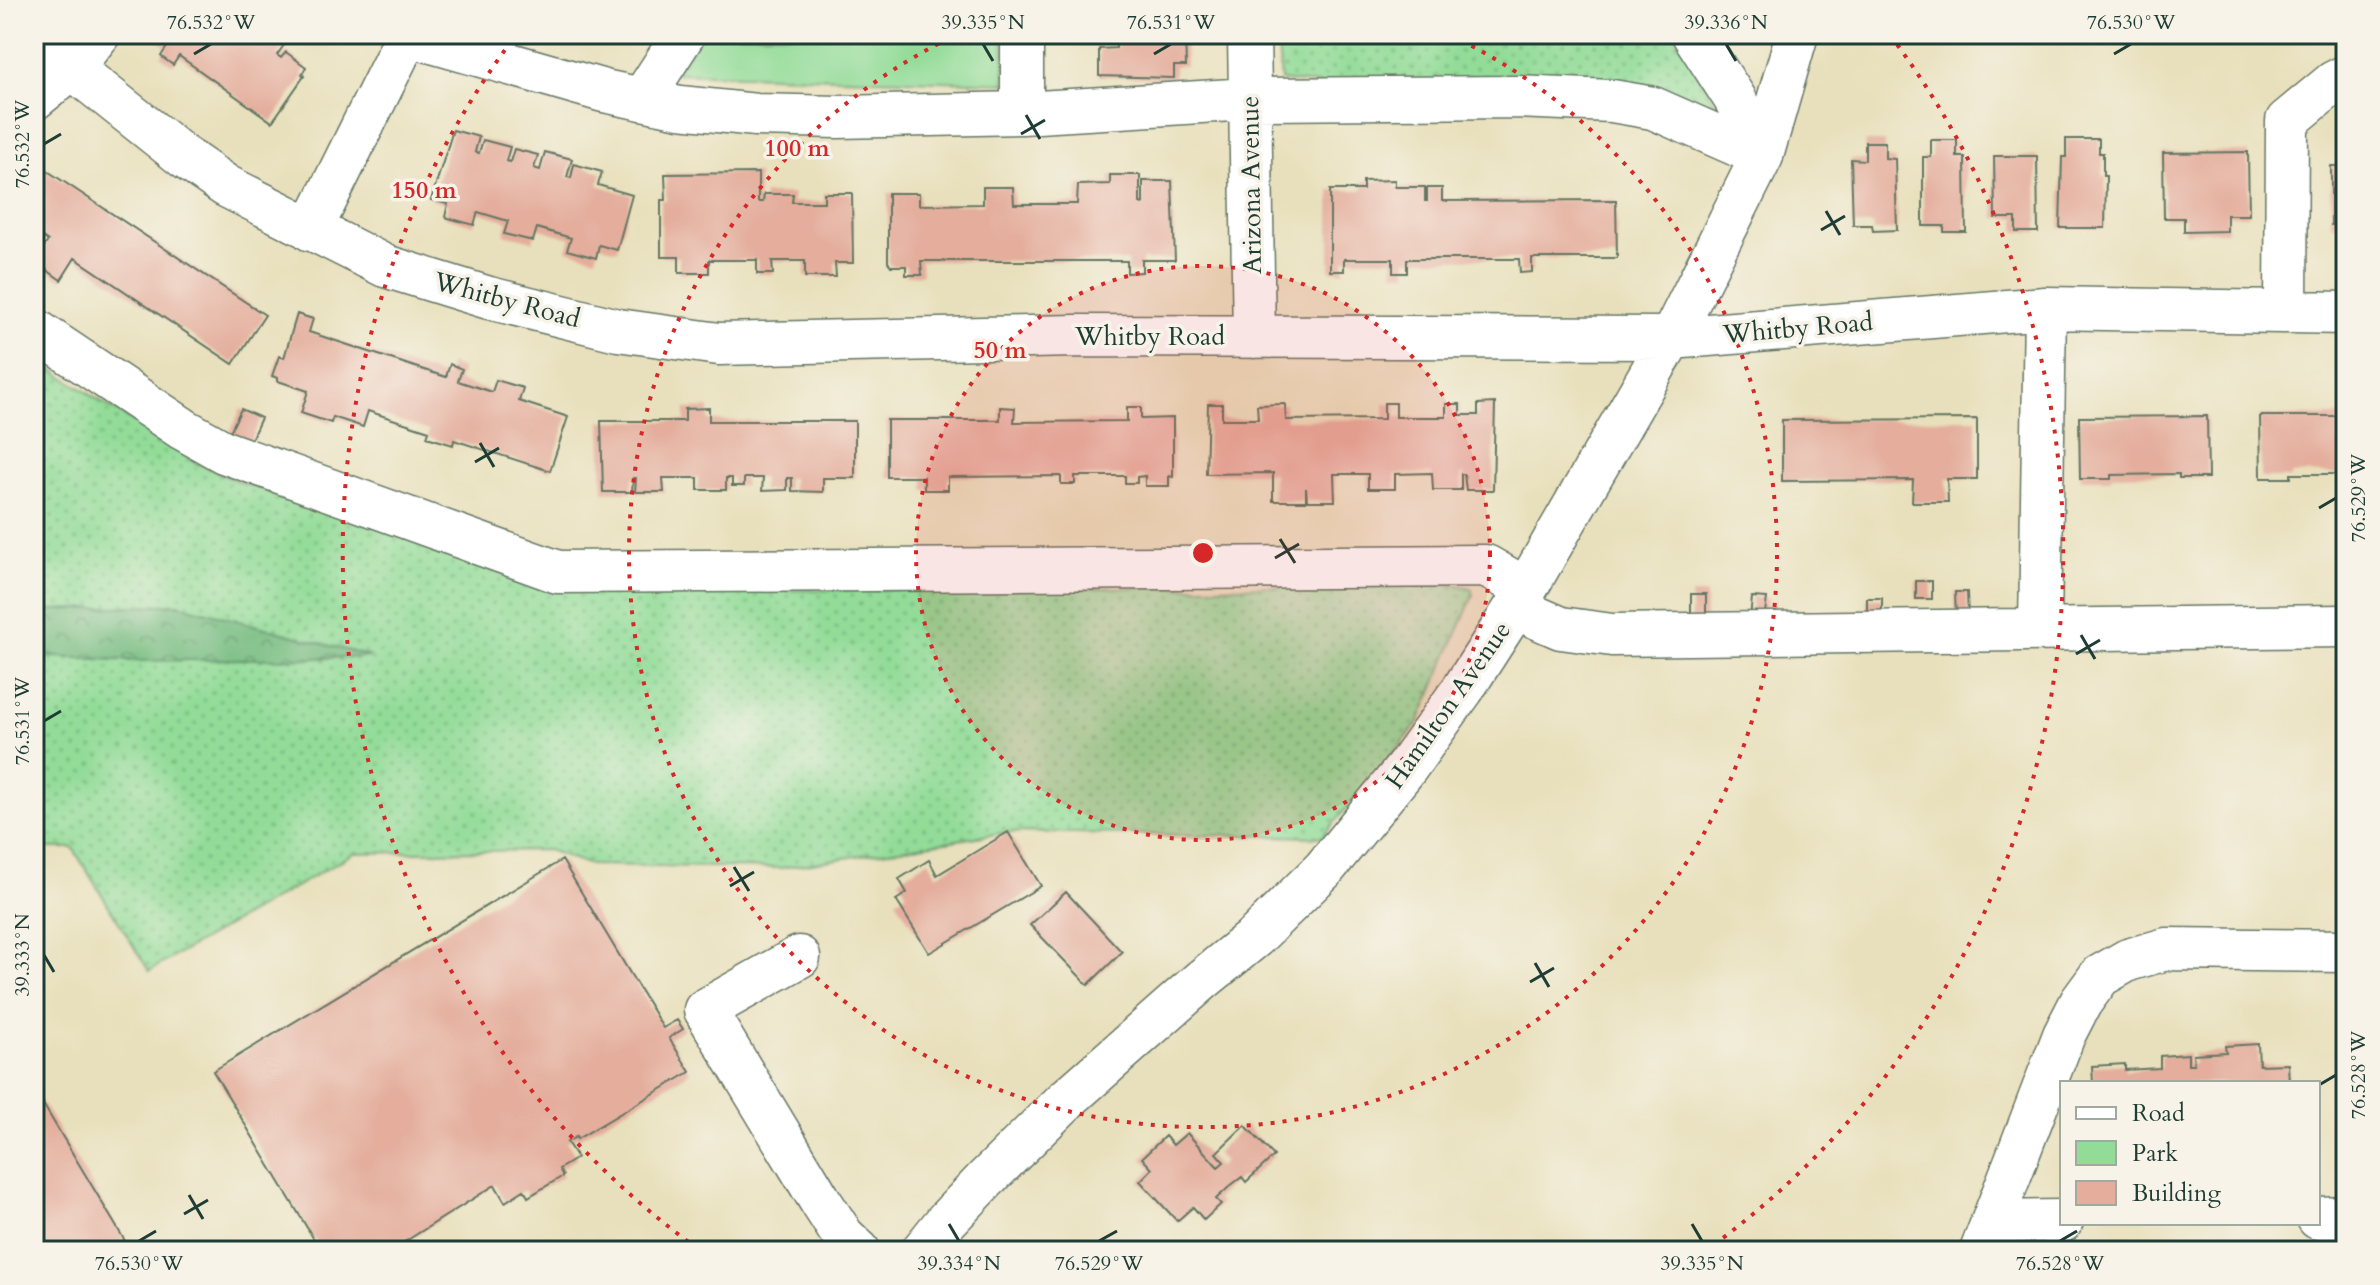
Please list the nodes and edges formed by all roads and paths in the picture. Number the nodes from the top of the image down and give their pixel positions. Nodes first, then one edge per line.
1 (35, 34) edge
2 (99, 34) edge
3 (408, 34) edge
4 (684, 34) edge
5 (1022, 34) edge
6 (1249, 34) edge
7 (1693, 34) edge
8 (1797, 34) edge
9 (72, 68) junction
10 (2346, 76) edge
11 (34, 99) edge
12 (642, 99) junction
13 (1249, 99) junction
14 (1022, 113) junction
15 (1762, 156) junction
16 (311, 230) junction
17 (2045, 308) junction
18 (2286, 312) junction
19 (2346, 313) edge
20 (34, 329) edge
21 (1254, 337) junction
22 (1671, 338) junction
23 (1521, 599) junction
24 (2346, 626) edge
25 (2040, 629) junction
26 (2346, 951) edge
27 (799, 957) dead end
28 (2346, 1217) edge
29 (2320, 1218) edge
30 (2060, 1221) edge
31 (1987, 1237) edge
32 (859, 1251) edge
33 (922, 1251) edge

1 - 9 street, Whitby Road
2 - 9 street
3 - 12 street
3 - 16 street
4 - 12 street
5 - 14 street
6 - 13 street, Arizona Avenue
7 - 15 street
8 - 15 street, Hamilton Avenue
9 - 11 street
9 - 16 street, Whitby Road
10 - 18 street
12 - 14 street
13 - 14 street
13 - 15 street
13 - 21 street, Arizona Avenue
15 - 22 street, Hamilton Avenue
16 - 21 street, Whitby Road
17 - 18 street, Whitby Road
17 - 22 street, Whitby Road
17 - 25 street
18 - 19 street, Whitby Road
20 - 23 street
21 - 22 street, Whitby Road
22 - 23 street, Hamilton Avenue
23 - 25 street
23 - 33 street, Hamilton Avenue
24 - 25 street
26 - 31 street
27 - 32 street
28 - 29 street
30 - 31 street

